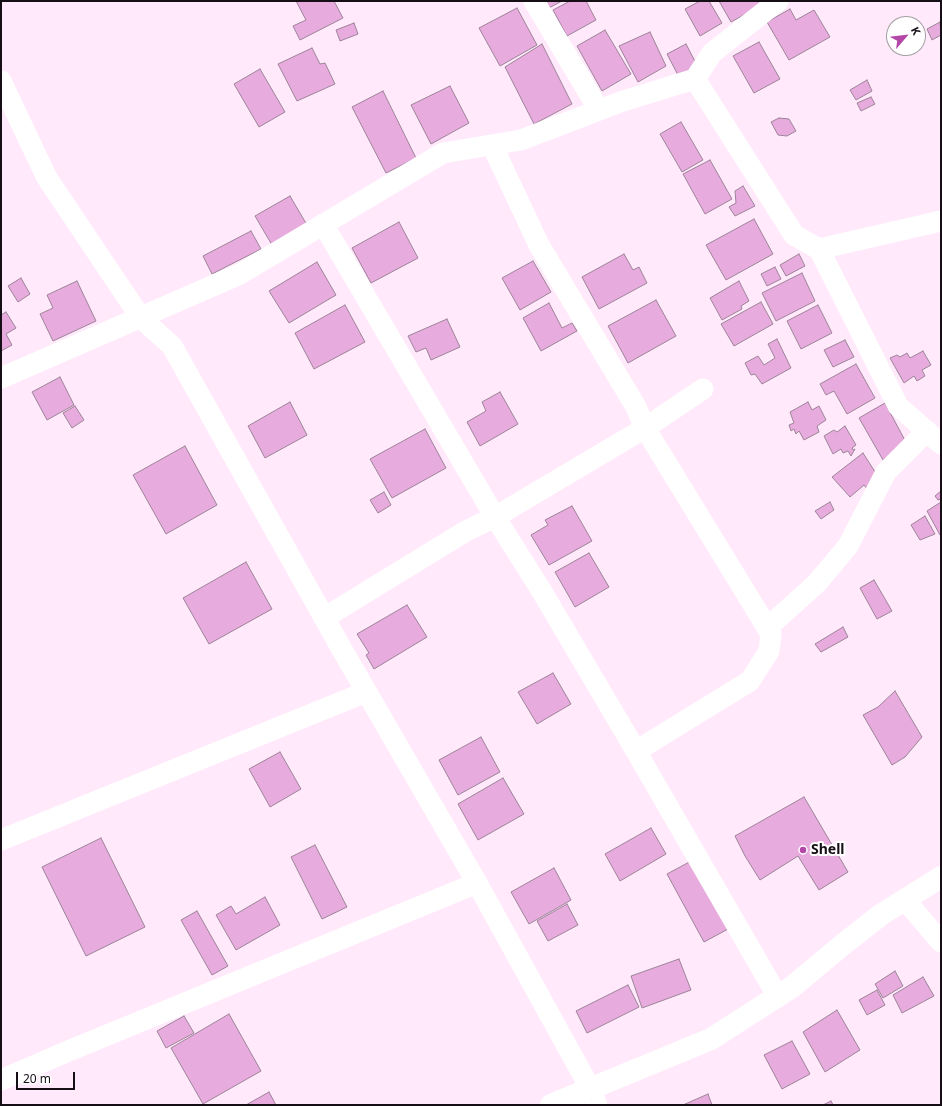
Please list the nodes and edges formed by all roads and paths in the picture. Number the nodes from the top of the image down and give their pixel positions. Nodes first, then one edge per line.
1 (534, 1) edge
2 (778, 1) edge
3 (695, 79) junction
4 (1, 81) edge
5 (599, 110) junction
6 (492, 145) junction
7 (941, 220) edge
8 (324, 224) junction
9 (819, 250) junction
10 (141, 318) junction
11 (1, 378) edge
12 (703, 389) dead end
13 (644, 428) junction
14 (934, 438) edge
15 (495, 517) junction
16 (324, 618) junction
17 (767, 628) junction
18 (366, 692) junction
19 (636, 751) junction
20 (1, 840) edge
21 (941, 877) edge
22 (477, 884) junction
23 (905, 900) junction
24 (941, 942) edge
25 (778, 997) junction
26 (1, 1080) edge
27 (594, 1097) edge
28 (551, 1105) edge

1 - 5 street
2 - 3 street
3 - 5 street
3 - 9 street
4 - 10 street
5 - 6 street
6 - 8 street
6 - 13 street
7 - 9 street
8 - 10 street
8 - 15 street
9 - 14 street
10 - 11 street
10 - 16 street
12 - 13 street
13 - 15 street
13 - 17 street
14 - 17 street
15 - 16 street
15 - 19 street
16 - 18 street
17 - 19 street
18 - 20 street
18 - 22 street
19 - 25 street
21 - 23 street
22 - 26 street
22 - 27 street
23 - 24 street
23 - 25 street
25 - 27 street
27 - 28 street

